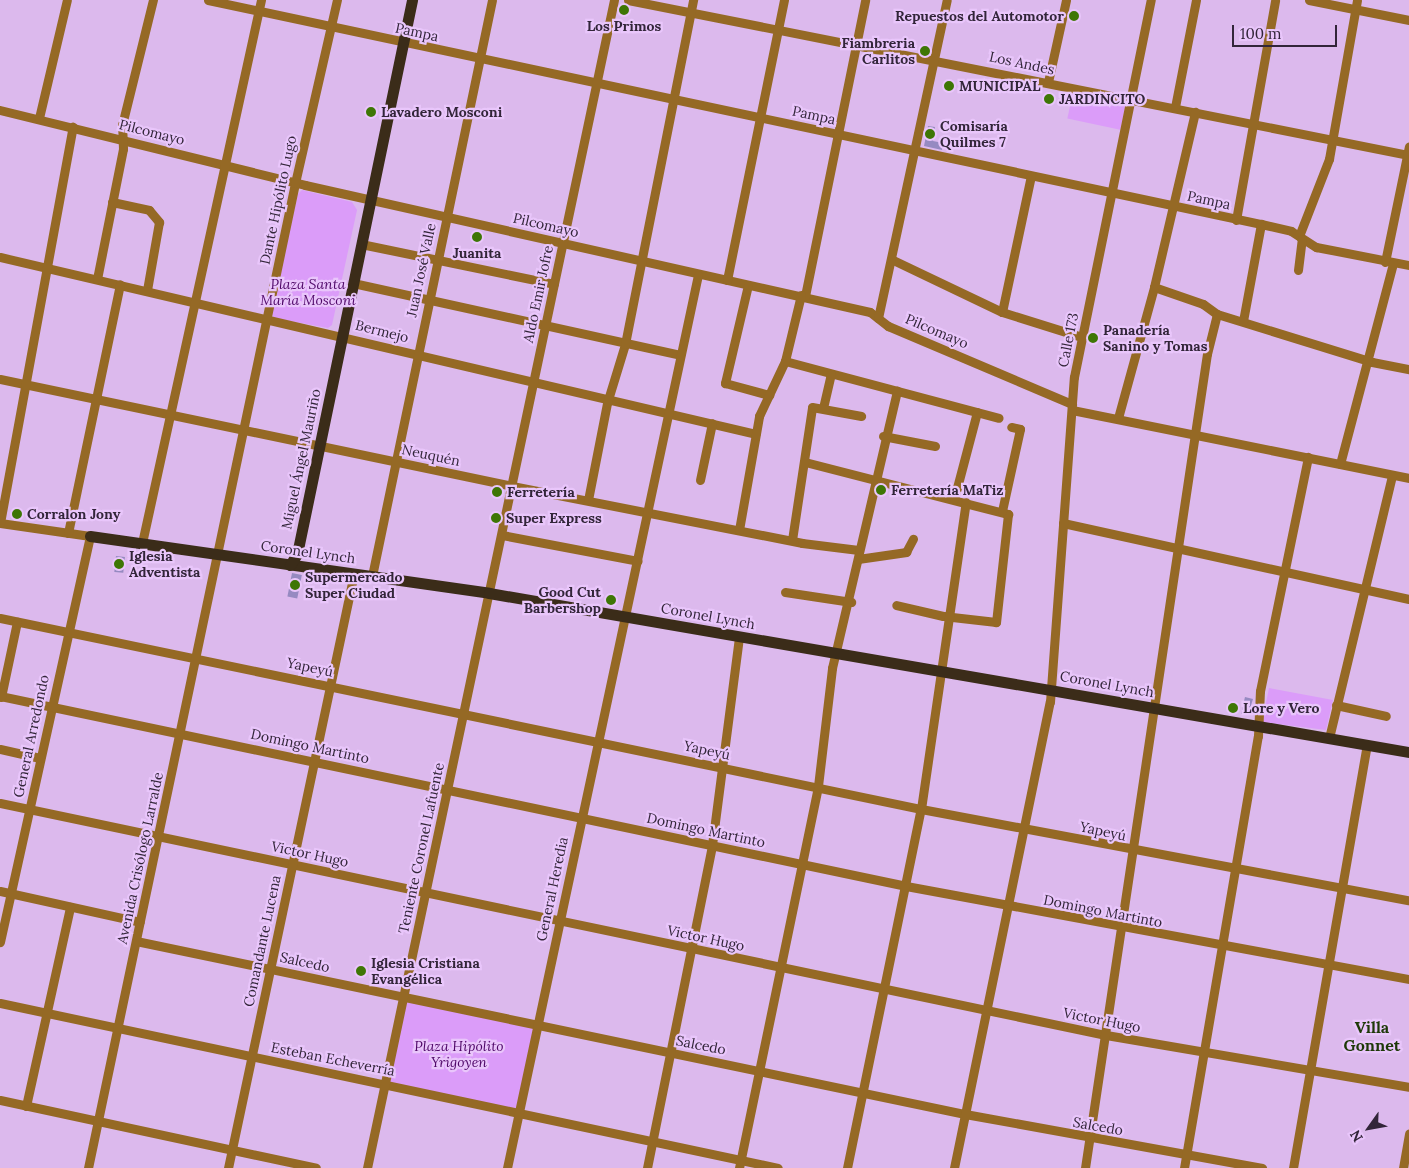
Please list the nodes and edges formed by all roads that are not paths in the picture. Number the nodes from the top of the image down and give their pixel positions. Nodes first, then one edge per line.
1 (67, 0) edge
2 (153, 0) edge
3 (208, 0) edge
4 (261, 0) edge
5 (337, 0) edge
6 (405, 0) edge
7 (412, 0) edge
8 (492, 0) edge
9 (614, 0) edge
10 (628, 0) edge
11 (693, 0) edge
12 (784, 0) edge
13 (865, 0) edge
14 (947, 0) edge
15 (1066, 0) edge
16 (1151, 0) edge
17 (1196, 0) edge
18 (1275, 0) edge
19 (1309, 0) edge
20 (1357, 0) edge
21 (1355, 10) junction
22 (258, 12) junction
23 (691, 12) junction
24 (1409, 20) edge
25 (331, 27) junction
26 (778, 30) junction
27 (400, 43) junction
28 (857, 43) junction
29 (480, 59) junction
30 (936, 59) junction
31 (1048, 82) junction
32 (596, 84) junction
33 (1131, 98) junction
34 (675, 101) junction
35 (1175, 107) junction
36 (0, 110) edge
37 (1195, 112) junction
38 (39, 118) junction
39 (761, 118) junction
40 (1253, 124) junction
41 (73, 127) junction
42 (838, 134) junction
43 (122, 138) junction
44 (1330, 140) junction
45 (915, 152) junction
46 (1408, 152) edge
47 (226, 164) junction
48 (1031, 176) junction
49 (295, 183) junction
50 (1110, 193) junction
51 (367, 199) junction
52 (112, 202) junction
53 (1174, 207) junction
54 (447, 216) junction
55 (1236, 220) junction
56 (1261, 224) junction
57 (1301, 238) junction
58 (361, 244) junction
59 (562, 244) junction
60 (0, 257) edge
61 (439, 260) junction
62 (893, 260) junction
63 (641, 261) junction
64 (1389, 263) junction
65 (1409, 265) edge
66 (47, 268) junction
67 (1298, 270) dead end
68 (698, 275) junction
69 (97, 279) junction
70 (727, 280) junction
71 (353, 283) junction
72 (120, 284) junction
73 (554, 284) junction
74 (748, 285) junction
75 (1154, 288) junction
76 (146, 290) junction
77 (803, 296) junction
78 (429, 301) junction
79 (195, 302) junction
80 (1002, 312) junction
81 (1217, 314) junction
82 (268, 318) junction
83 (878, 318) junction
84 (1243, 321) junction
85 (545, 326) junction
86 (338, 334) junction
87 (1082, 337) junction
88 (625, 344) junction
89 (417, 354) junction
90 (680, 355) junction
91 (1366, 360) junction
92 (785, 361) junction
93 (1409, 368) edge
94 (831, 374) junction
95 (0, 379) edge
96 (534, 380) junction
97 (26, 384) junction
98 (897, 390) junction
99 (769, 395) junction
100 (610, 397) junction
101 (98, 398) junction
102 (1072, 407) junction
103 (823, 408) junction
104 (171, 412) junction
105 (976, 412) junction
106 (670, 413) junction
107 (861, 416) dead end
108 (999, 418) dead end
109 (1118, 418) junction
110 (712, 423) junction
111 (1011, 427) dead end
112 (244, 428) junction
113 (756, 434) junction
114 (1196, 434) junction
115 (883, 436) junction
116 (316, 444) junction
117 (935, 446) dead end
118 (1308, 457) junction
119 (395, 462) junction
120 (805, 462) junction
121 (1340, 464) junction
122 (1392, 474) junction
123 (1409, 478) edge
124 (700, 480) dead end
125 (874, 480) junction
126 (512, 486) junction
127 (954, 499) junction
128 (588, 500) junction
129 (966, 502) junction
130 (649, 512) junction
131 (1005, 513) junction
132 (0, 523) edge
133 (1063, 523) junction
134 (739, 530) junction
135 (68, 533) junction
136 (502, 535) junction
137 (90, 536) junction
138 (912, 539) dead end
139 (792, 540) junction
140 (142, 543) junction
141 (1178, 550) junction
142 (218, 554) junction
143 (858, 555) junction
144 (638, 561) junction
145 (290, 564) junction
146 (1286, 572) junction
147 (354, 573) junction
148 (372, 576) junction
149 (1363, 589) junction
150 (785, 592) dead end
151 (489, 593) junction
152 (1409, 599) edge
153 (850, 602) junction
154 (896, 605) dead end
155 (948, 616) junction
156 (626, 617) junction
157 (0, 618) edge
158 (18, 622) junction
159 (67, 633) junction
160 (739, 638) junction
161 (836, 653) junction
162 (197, 658) junction
163 (939, 672) junction
164 (329, 685) junction
165 (1051, 690) junction
166 (0, 696) edge
167 (1336, 705) junction
168 (52, 708) junction
169 (1155, 708) junction
170 (464, 714) junction
171 (1386, 716) dead end
172 (1257, 726) junction
173 (180, 734) junction
174 (1330, 738) junction
175 (597, 741) junction
176 (1367, 745) junction
177 (0, 749) edge
178 (1409, 752) edge
179 (40, 758) junction
180 (314, 761) junction
181 (722, 767) junction
182 (818, 786) junction
183 (447, 789) junction
184 (0, 803) edge
185 (29, 809) junction
186 (920, 809) junction
187 (581, 817) junction
188 (1025, 829) junction
189 (159, 838) junction
190 (712, 845) junction
191 (1134, 852) junction
192 (801, 863) junction
193 (292, 864) junction
194 (1235, 869) junction
195 (906, 886) junction
196 (1342, 889) junction
197 (0, 891) edge
198 (424, 893) junction
199 (10, 894) junction
200 (1409, 900) edge
201 (1010, 906) junction
202 (70, 907) junction
203 (560, 921) junction
204 (140, 922) junction
205 (1121, 929) junction
206 (136, 940) junction
207 (0, 942) edge
208 (1223, 947) junction
209 (693, 950) junction
210 (1329, 966) junction
211 (780, 967) junction
212 (270, 969) junction
213 (1409, 980) edge
214 (885, 988) junction
215 (404, 996) junction
216 (0, 1003) edge
217 (987, 1011) junction
218 (47, 1013) junction
219 (538, 1025) junction
220 (118, 1028) junction
221 (1106, 1036) junction
222 (1204, 1052) junction
223 (670, 1053) junction
224 (252, 1056) junction
225 (759, 1070) junction
226 (1312, 1070) junction
227 (386, 1084) junction
228 (1409, 1087) edge
229 (864, 1092) junction
230 (0, 1100) edge
231 (26, 1106) junction
232 (519, 1112) junction
233 (965, 1114) junction
234 (98, 1121) junction
235 (1409, 1134) edge
236 (1089, 1139) junction
237 (653, 1140) junction
238 (232, 1149) junction
239 (1187, 1155) junction
240 (740, 1164) edge
241 (88, 1168) edge
242 (228, 1168) edge
243 (316, 1168) edge
244 (367, 1168) edge
245 (507, 1168) edge
246 (647, 1168) edge
247 (778, 1168) edge
248 (847, 1168) edge
249 (954, 1168) edge
250 (1084, 1168) edge
251 (1184, 1168) edge
252 (1262, 1168) edge
253 (1293, 1168) edge
254 (1403, 1168) edge

1 - 38 street
2 - 43 street
3 - 22 street, Pampa
4 - 22 street
5 - 25 street, Dante Hipólito Lugo
6 - 27 main road, Miguel Ángel Mauriño
7 - 27 main road, Miguel Ángel Mauriño
8 - 29 street, Juan José Valle
9 - 32 street, Aldo Emir Jofre
10 - 23 street, Los Andes
11 - 23 street
12 - 26 street
13 - 28 street
14 - 30 street
15 - 31 street
16 - 33 street, Calle 173
17 - 35 street
18 - 40 street
19 - 21 street
20 - 21 street
21 - 24 street
21 - 44 street
22 - 25 street, Pampa
22 - 47 street
23 - 26 street, Los Andes
23 - 34 street
25 - 27 street, Pampa
25 - 49 street, Dante Hipólito Lugo
26 - 28 street, Los Andes
26 - 39 street
27 - 29 street, Pampa
27 - 51 main road, Miguel Ángel Mauriño
28 - 30 street, Los Andes
28 - 42 street
29 - 32 street, Pampa
29 - 54 street, Juan José Valle
30 - 31 street, Los Andes
30 - 45 street
31 - 33 street, Los Andes
32 - 34 street, Pampa
32 - 59 street, Aldo Emir Jofre
33 - 35 street, Los Andes
33 - 50 street, Calle 173
34 - 39 street, Pampa
34 - 63 street
35 - 37 street, Los Andes
36 - 38 street, Pilcomayo
37 - 40 street, Los Andes
37 - 53 street
38 - 41 street, Pilcomayo
39 - 42 street, Pampa
39 - 70 street
40 - 44 street, Los Andes
40 - 55 street
41 - 43 street, Pilcomayo
41 - 66 street
42 - 45 street, Pampa
42 - 77 street
43 - 47 street, Pilcomayo
43 - 52 street
44 - 46 street, Los Andes
44 - 57 street
45 - 48 street, Pampa
45 - 62 street
46 - 64 street
47 - 49 street, Pilcomayo
47 - 79 street
48 - 50 street, Pampa
48 - 80 street
49 - 51 street, Pilcomayo
49 - 82 street, Dante Hipólito Lugo
50 - 53 street, Pampa
50 - 87 street, Calle 173
51 - 54 street, Pilcomayo
51 - 58 main road, Miguel Ángel Mauriño
51 - 86 main road, Miguel Ángel Mauriño
52 - 69 street
52 - 76 street
53 - 55 street, Pampa
53 - 75 street
54 - 59 street, Pilcomayo
54 - 61 street, Juan José Valle
55 - 56 street, Pampa
56 - 57 street, Pampa
56 - 84 street
57 - 64 street, Pampa
57 - 67 street
58 - 61 street
58 - 71 main road, Miguel Ángel Mauriño
59 - 63 street, Pilcomayo
59 - 73 street, Aldo Emir Jofre
60 - 66 street, Bermejo
61 - 73 street
61 - 78 street, Juan José Valle
62 - 80 street
62 - 83 street
63 - 68 street, Pilcomayo
63 - 88 street
64 - 65 street, Pampa
64 - 91 street
66 - 69 street, Bermejo
66 - 97 street
68 - 70 street, Pilcomayo
68 - 90 street, General Heredia
69 - 72 street, Bermejo
70 - 74 street, Pilcomayo
71 - 78 street
71 - 86 main road, Miguel Ángel Mauriño
72 - 76 street, Bermejo
72 - 101 street
73 - 85 street, Aldo Emir Jofre
74 - 77 street, Pilcomayo
74 - 99 street
75 - 81 street
75 - 109 street
76 - 79 street, Bermejo
77 - 83 street, Pilcomayo
77 - 92 street
78 - 85 street
78 - 89 street, Juan José Valle
79 - 82 street, Bermejo
79 - 104 street
80 - 87 street
81 - 84 street
81 - 114 street
82 - 86 street, Bermejo
82 - 112 street, Dante Hipólito Lugo
83 - 102 street, Pilcomayo
84 - 91 street
85 - 88 street
85 - 96 street, Aldo Emir Jofre
86 - 89 street, Bermejo
86 - 116 main road, Miguel Ángel Mauriño
87 - 102 street, Calle 173
88 - 90 street
88 - 100 street
89 - 96 street, Bermejo
89 - 119 street, Juan José Valle
90 - 106 street, General Heredia
91 - 93 street
91 - 121 street
92 - 94 street
92 - 99 street
94 - 98 street
94 - 103 street
95 - 97 street, Neuquén
96 - 100 street, Bermejo
96 - 126 street, Aldo Emir Jofre
97 - 101 street, Neuquén
97 - 132 street
98 - 105 street
98 - 115 street
99 - 113 street
100 - 106 street, Bermejo
100 - 128 street
101 - 104 street, Neuquén
101 - 135 street
102 - 109 street
102 - 133 street, Calle 173
103 - 107 street
103 - 120 street
104 - 112 street, Neuquén
104 - 140 street
105 - 108 street
105 - 127 street
106 - 110 street, Bermejo
106 - 130 street, General Heredia
109 - 114 street
110 - 113 street, Bermejo
110 - 124 street
111 - 131 street
112 - 116 street, Neuquén
112 - 142 street, Dante Hipólito Lugo
113 - 134 street
114 - 118 street
114 - 141 street
115 - 117 street
115 - 125 street
116 - 119 street, Neuquén
116 - 145 main road, Miguel Ángel Mauriño
118 - 121 street
118 - 146 street
119 - 126 street, Neuquén
119 - 148 street, Juan José Valle
120 - 125 street
120 - 139 street
121 - 122 street
122 - 123 street
122 - 149 street
125 - 127 street
125 - 143 street
126 - 128 street, Neuquén
126 - 136 street, Aldo Emir Jofre
127 - 129 street
128 - 130 street, Neuquén
129 - 131 street
129 - 155 street
130 - 134 street, Neuquén
130 - 144 street, General Heredia
131 - 155 street
132 - 135 street, Coronel Lynch
133 - 141 street
133 - 165 street, Calle 173
134 - 139 street, Neuquén
135 - 137 street, Coronel Lynch
136 - 144 street
136 - 151 street, Aldo Emir Jofre
137 - 140 main road, Coronel Lynch
137 - 159 street, General Arredondo
138 - 143 street, Neuquén
139 - 143 street, Neuquén
140 - 142 main road, Coronel Lynch
141 - 146 street
141 - 169 street
142 - 145 main road, Coronel Lynch
142 - 162 street, Avenida Crisólogo Larralde
143 - 153 street
144 - 156 street, General Heredia
145 - 147 main road, Coronel Lynch
146 - 149 street
146 - 172 street
147 - 148 main road, Coronel Lynch
147 - 164 street, Comandante Lucena
148 - 151 main road, Coronel Lynch
149 - 152 street
149 - 167 street
150 - 153 street
151 - 156 main road, Coronel Lynch
151 - 170 street, Teniente Coronel Lafuente
153 - 161 street
154 - 155 street
155 - 163 street
156 - 160 main road, Coronel Lynch
156 - 175 street, General Heredia
157 - 158 street, Yapeyú
158 - 159 street, Yapeyú
158 - 166 street
159 - 162 street, Yapeyú
159 - 168 street, General Arredondo
160 - 161 main road, Coronel Lynch
160 - 181 street
161 - 163 main road, Coronel Lynch
161 - 182 street
162 - 164 street, Yapeyú
162 - 173 street, Avenida Crisólogo Larralde
163 - 165 main road, Coronel Lynch
163 - 186 street
164 - 170 street, Yapeyú
164 - 180 street, Comandante Lucena
165 - 169 main road, Coronel Lynch
165 - 188 street, Calle 173
166 - 168 street, Domingo Martinto
167 - 171 street
167 - 174 street
168 - 173 street, Domingo Martinto
168 - 179 street, General Arredondo
169 - 172 main road, Coronel Lynch
169 - 191 street
170 - 175 street, Yapeyú
170 - 183 street, Teniente Coronel Lafuente
172 - 174 main road, Coronel Lynch
172 - 194 street
173 - 180 street, Domingo Martinto
173 - 189 street, Avenida Crisólogo Larralde
174 - 176 main road, Coronel Lynch
175 - 181 street, Yapeyú
175 - 187 street, General Heredia
176 - 178 main road, Coronel Lynch
176 - 196 street
177 - 179 street
179 - 185 street, General Arredondo
180 - 183 street, Domingo Martinto
180 - 193 street, Comandante Lucena
181 - 182 street, Yapeyú
181 - 190 street
182 - 186 street, Yapeyú
182 - 192 street
183 - 187 street, Domingo Martinto
183 - 198 street, Teniente Coronel Lafuente
184 - 185 street, Victor Hugo
185 - 189 street, Victor Hugo
185 - 199 street, General Arredondo
186 - 188 street, Yapeyú
186 - 195 street
187 - 190 street, Domingo Martinto
187 - 203 street, General Heredia
188 - 191 street, Yapeyú
188 - 201 street, Calle 173
189 - 193 street, Victor Hugo
189 - 204 street, Avenida Crisólogo Larralde
190 - 192 street, Domingo Martinto
190 - 209 street
191 - 194 street, Yapeyú
191 - 205 street
192 - 195 street, Domingo Martinto
192 - 211 street
193 - 198 street, Victor Hugo
193 - 212 street, Comandante Lucena
194 - 196 street, Yapeyú
194 - 208 street
195 - 201 street, Domingo Martinto
195 - 214 street
196 - 200 street, Yapeyú
196 - 210 street
197 - 199 street
198 - 203 street, Victor Hugo
198 - 215 street, Teniente Coronel Lafuente
199 - 202 street
199 - 207 street, General Arredondo
201 - 205 street, Domingo Martinto
201 - 217 street, Calle 173
202 - 204 street
202 - 218 street
203 - 209 street, Victor Hugo
203 - 219 street, General Heredia
204 - 206 street, Avenida Crisólogo Larralde
205 - 208 street, Domingo Martinto
205 - 221 street
206 - 212 street, Salcedo
206 - 220 street, Avenida Crisólogo Larralde
208 - 210 street, Domingo Martinto
208 - 222 street
209 - 211 street, Victor Hugo
209 - 223 street
210 - 213 street, Domingo Martinto
210 - 226 street
211 - 214 street, Victor Hugo
211 - 225 street
212 - 215 street, Salcedo
212 - 224 street, Comandante Lucena
214 - 217 street, Victor Hugo
214 - 229 street
215 - 219 street, Salcedo
215 - 227 street, Teniente Coronel Lafuente
216 - 218 street, Esteban Echeverría
217 - 221 street, Victor Hugo
217 - 233 street, Calle 173
218 - 220 street, Esteban Echeverría
218 - 231 street
219 - 223 street, Salcedo
219 - 232 street, General Heredia
220 - 224 street, Esteban Echeverría
220 - 234 street, Avenida Crisólogo Larralde
221 - 222 street, Victor Hugo
221 - 236 street
222 - 226 street, Victor Hugo
222 - 239 street
223 - 225 street, Salcedo
223 - 237 street
224 - 227 street, Esteban Echeverría
224 - 238 street, Comandante Lucena
225 - 229 street, Salcedo
225 - 240 street
226 - 228 street, Victor Hugo
226 - 253 street
227 - 232 street, Esteban Echeverría
227 - 244 street, Teniente Coronel Lafuente
229 - 233 street, Salcedo
229 - 248 street
230 - 231 street
231 - 234 street
232 - 237 street, Esteban Echeverría
232 - 245 street, General Heredia
233 - 236 street, Salcedo
233 - 249 street, Calle 173
234 - 238 street
234 - 241 street, Avenida Crisólogo Larralde
235 - 254 street
236 - 239 street, Salcedo
236 - 250 street
237 - 240 street, Esteban Echeverría
237 - 246 street
238 - 242 street, Comandante Lucena
238 - 243 street
239 - 251 street
239 - 252 street, Salcedo
240 - 247 street, Esteban Echeverría

